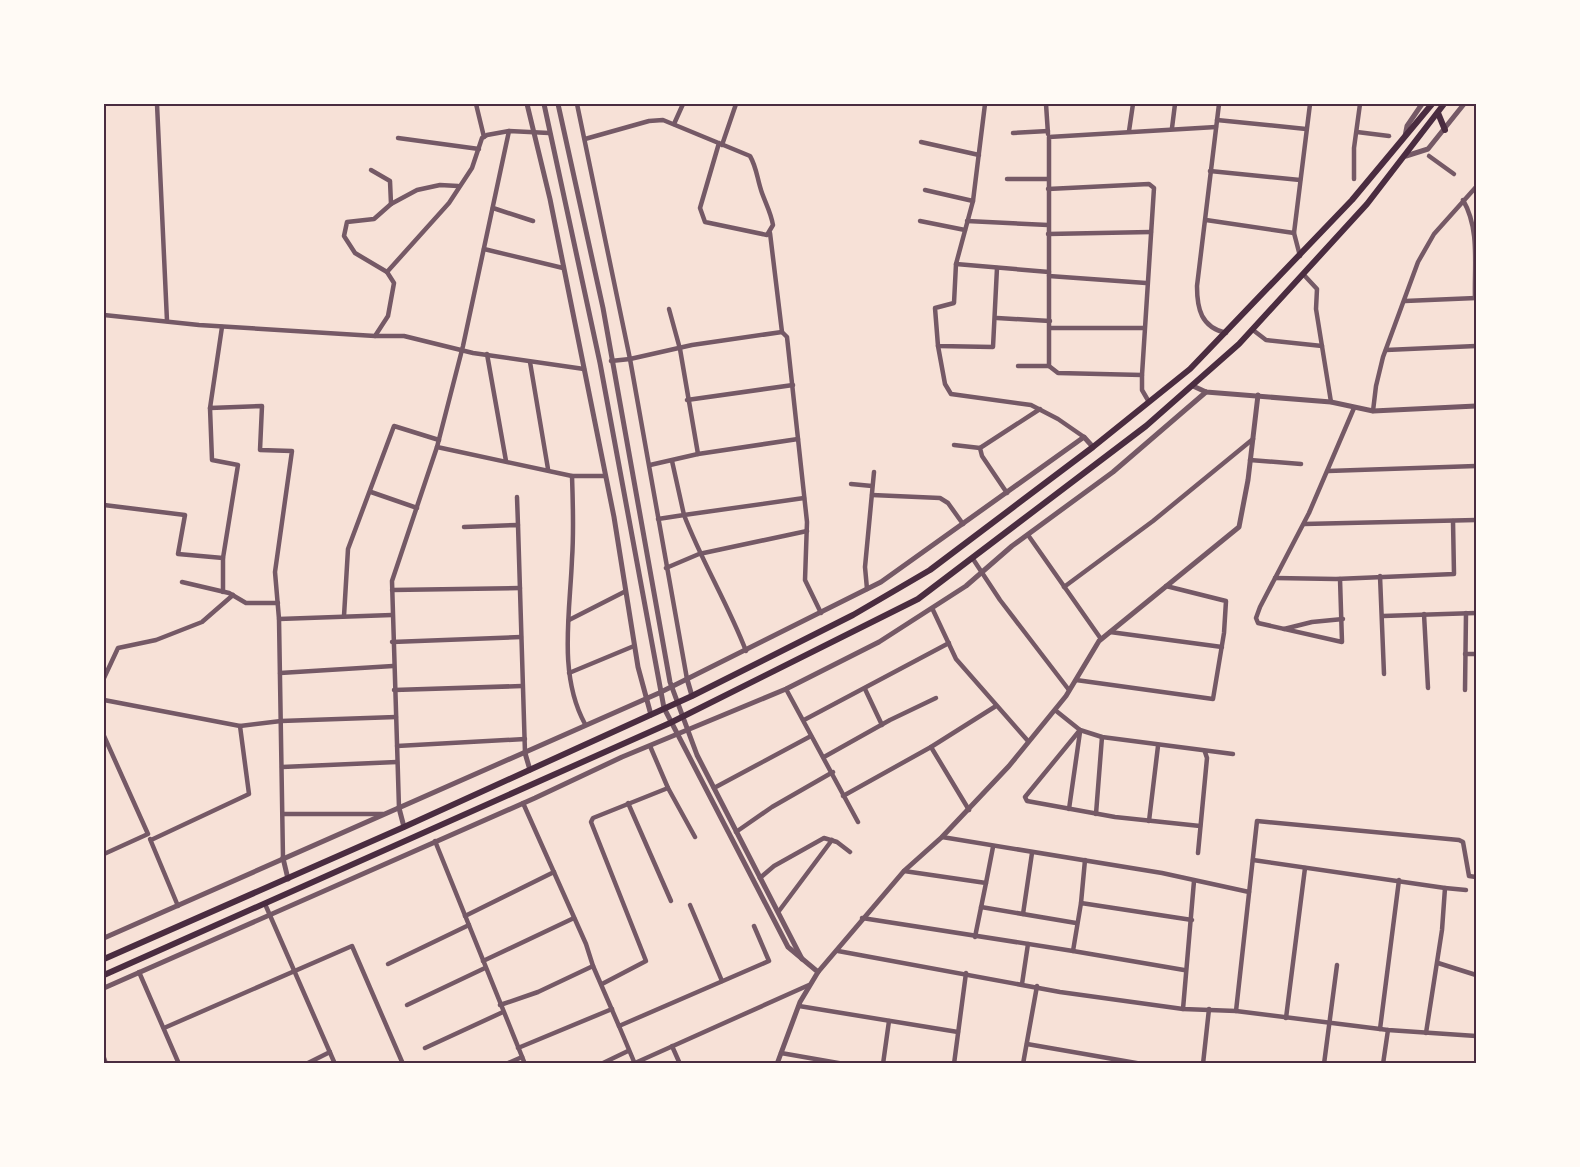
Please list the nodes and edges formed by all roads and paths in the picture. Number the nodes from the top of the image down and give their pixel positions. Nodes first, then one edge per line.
1 (157, 104) edge
2 (476, 104) edge
3 (527, 104) edge
4 (544, 104) edge
5 (558, 104) edge
6 (577, 104) edge
7 (682, 104) edge
8 (736, 104) edge
9 (985, 104) edge
10 (1046, 104) edge
11 (1133, 104) edge
12 (1175, 104) edge
13 (1220, 104) edge
14 (1310, 104) edge
15 (1360, 104) edge
16 (1422, 104) edge
17 (1431, 104) edge
18 (1444, 104) edge
19 (1464, 104) edge
20 (1438, 113) junction
21 (1217, 120) junction
22 (674, 124) junction
23 (1216, 127) junction
24 (1172, 128) junction
25 (1306, 129) junction
26 (532, 130) junction
27 (1445, 130) junction
28 (508, 131) junction
29 (1129, 131) junction
30 (1357, 132) junction
31 (549, 133) junction
32 (1012, 134) dead end
33 (1048, 134) junction
34 (484, 136) junction
35 (1389, 136) dead end
36 (1405, 137) junction
37 (398, 138) dead end
38 (585, 140) junction
39 (921, 142) dead end
40 (720, 144) junction
41 (479, 149) junction
42 (979, 154) junction
43 (1406, 156) junction
44 (1429, 156) dead end
45 (371, 170) dead end
46 (1210, 171) junction
47 (1454, 174) dead end
48 (1007, 179) dead end
49 (1048, 179) junction
50 (1354, 179) dead end
51 (1300, 180) junction
52 (459, 186) junction
53 (1476, 187) edge
54 (1048, 189) junction
55 (924, 190) dead end
56 (1463, 200) junction
57 (973, 201) junction
58 (391, 204) junction
59 (493, 208) junction
60 (1206, 220) junction
61 (533, 221) dead end
62 (967, 221) junction
63 (920, 222) dead end
64 (1048, 225) junction
65 (965, 230) junction
66 (1151, 232) junction
67 (770, 233) junction
68 (1294, 233) junction
69 (1047, 234) junction
70 (484, 249) junction
71 (1300, 256) junction
72 (956, 264) junction
73 (563, 268) junction
74 (997, 268) junction
75 (387, 272) junction
76 (1049, 274) junction
77 (1304, 275) junction
78 (1146, 283) junction
79 (1476, 298) edge
80 (1405, 301) junction
81 (669, 309) dead end
82 (104, 315) edge
83 (997, 318) junction
84 (167, 321) junction
85 (1050, 321) junction
86 (222, 327) junction
87 (1050, 328) junction
88 (1143, 328) junction
89 (1253, 330) junction
90 (782, 332) junction
91 (1227, 333) junction
92 (375, 336) junction
93 (938, 346) junction
94 (1322, 346) junction
95 (1476, 346) edge
96 (680, 349) junction
97 (462, 350) junction
98 (1386, 350) junction
99 (487, 354) junction
100 (630, 359) junction
101 (611, 361) junction
102 (530, 362) junction
103 (1018, 366) dead end
104 (1050, 366) junction
105 (584, 369) junction
106 (1142, 375) junction
107 (793, 385) junction
108 (1193, 386) junction
109 (1206, 392) junction
110 (1258, 395) junction
111 (687, 400) junction
112 (1149, 402) junction
113 (1331, 402) junction
114 (1476, 406) edge
115 (210, 408) junction
116 (1354, 408) junction
117 (1040, 409) junction
118 (1373, 411) junction
119 (1084, 437) junction
120 (798, 439) junction
121 (1253, 439) junction
122 (439, 440) junction
123 (954, 445) dead end
124 (437, 447) junction
125 (1093, 447) junction
126 (980, 448) junction
127 (699, 454) junction
128 (1250, 460) junction
129 (506, 461) junction
130 (672, 461) junction
131 (1301, 464) dead end
132 (650, 465) junction
133 (1476, 466) edge
134 (548, 470) junction
135 (1328, 471) junction
136 (873, 472) dead end
137 (572, 476) junction
138 (605, 476) junction
139 (851, 484) dead end
140 (872, 486) junction
141 (371, 492) junction
142 (1007, 492) junction
143 (872, 495) junction
144 (517, 497) dead end
145 (804, 498) junction
146 (104, 505) edge
147 (417, 508) junction
148 (684, 515) junction
149 (658, 519) junction
150 (1476, 520) edge
151 (1453, 521) junction
152 (963, 524) junction
153 (1304, 524) junction
154 (518, 525) junction
155 (464, 527) dead end
156 (807, 531) junction
157 (1028, 535) junction
158 (699, 554) junction
159 (223, 558) junction
160 (973, 559) junction
161 (666, 568) junction
162 (982, 573) junction
163 (1380, 576) junction
164 (1275, 578) junction
165 (1340, 579) junction
166 (182, 582) dead end
167 (1166, 586) junction
168 (1064, 587) junction
169 (520, 588) junction
170 (392, 590) junction
171 (867, 590) junction
172 (223, 592) junction
173 (624, 592) junction
174 (233, 595) junction
175 (278, 603) junction
176 (933, 610) junction
177 (821, 613) junction
178 (1466, 613) junction
179 (1476, 613) edge
180 (1424, 614) junction
181 (392, 615) junction
182 (344, 616) junction
183 (1383, 616) junction
184 (1343, 619) junction
185 (279, 620) junction
186 (569, 620) junction
187 (1282, 629) junction
188 (1110, 632) junction
189 (521, 637) junction
190 (1101, 639) junction
191 (392, 642) junction
192 (949, 643) junction
193 (634, 646) junction
194 (1222, 647) junction
195 (746, 651) junction
196 (1465, 654) junction
197 (1476, 654) edge
198 (393, 666) junction
199 (280, 673) junction
200 (569, 673) junction
201 (1384, 674) dead end
202 (104, 678) edge
203 (687, 679) junction
204 (1076, 680) junction
205 (522, 686) junction
206 (672, 688) junction
207 (1428, 688) dead end
208 (786, 689) junction
209 (864, 689) junction
210 (394, 690) junction
211 (1069, 690) junction
212 (1465, 690) dead end
213 (659, 693) junction
214 (692, 696) junction
215 (647, 698) junction
216 (936, 698) dead end
217 (104, 700) edge
218 (677, 703) junction
219 (996, 706) junction
220 (664, 708) junction
221 (1055, 710) junction
222 (651, 715) junction
223 (682, 716) junction
224 (396, 717) junction
225 (804, 720) junction
226 (281, 721) junction
227 (669, 723) junction
228 (585, 724) junction
229 (882, 725) junction
230 (240, 726) junction
231 (1080, 730) junction
232 (687, 731) junction
233 (677, 735) junction
234 (104, 736) edge
235 (811, 736) junction
236 (1102, 737) junction
237 (525, 739) junction
238 (1028, 741) junction
239 (397, 746) junction
240 (650, 746) junction
241 (1158, 746) junction
242 (931, 747) junction
243 (1206, 752) junction
244 (525, 753) junction
245 (1233, 754) dead end
246 (824, 757) junction
247 (397, 762) junction
248 (282, 767) junction
249 (530, 770) junction
250 (832, 772) junction
251 (668, 788) junction
252 (714, 788) junction
253 (843, 796) junction
254 (523, 803) junction
255 (628, 803) junction
256 (399, 808) junction
257 (1069, 809) junction
258 (969, 810) junction
259 (283, 814) junction
260 (385, 814) junction
261 (1096, 814) junction
262 (1149, 821) junction
263 (858, 822) dead end
264 (1200, 826) junction
265 (404, 827) junction
266 (736, 832) junction
267 (148, 834) junction
268 (695, 837) dead end
269 (942, 837) junction
270 (151, 840) junction
271 (832, 840) junction
272 (435, 841) junction
273 (993, 847) junction
274 (104, 852) edge
275 (850, 852) dead end
276 (1032, 853) junction
277 (1198, 853) dead end
278 (283, 858) junction
279 (1085, 860) junction
280 (1253, 860) junction
281 (1305, 868) junction
282 (904, 871) junction
283 (554, 873) junction
284 (760, 878) junction
285 (1476, 878) edge
286 (288, 879) junction
287 (1399, 880) junction
288 (1194, 881) junction
289 (986, 883) junction
290 (1445, 888) junction
291 (1466, 890) dead end
292 (1250, 892) junction
293 (671, 901) dead end
294 (1081, 903) junction
295 (265, 904) junction
296 (690, 905) dead end
297 (178, 906) junction
298 (981, 907) junction
299 (779, 911) junction
300 (271, 913) junction
301 (1023, 914) junction
302 (465, 916) junction
303 (574, 918) junction
304 (862, 918) junction
305 (1192, 920) junction
306 (1076, 923) junction
307 (469, 925) junction
308 (754, 926) dead end
309 (975, 937) junction
310 (104, 938) edge
311 (1028, 945) junction
312 (838, 951) junction
313 (1073, 951) junction
314 (104, 959) edge
315 (802, 960) junction
316 (483, 961) junction
317 (1438, 963) junction
318 (388, 964) dead end
319 (1337, 965) dead end
320 (593, 966) junction
321 (485, 968) junction
322 (296, 970) junction
323 (1184, 970) junction
324 (139, 972) junction
325 (818, 972) junction
326 (966, 973) junction
327 (104, 975) edge
328 (1476, 975) edge
329 (722, 981) junction
330 (602, 984) junction
331 (1022, 984) junction
332 (809, 985) junction
333 (1037, 986) junction
334 (104, 988) edge
335 (407, 1005) dead end
336 (500, 1005) junction
337 (799, 1005) junction
338 (612, 1009) junction
339 (1183, 1009) junction
340 (1209, 1009) junction
341 (1236, 1011) junction
342 (503, 1012) junction
343 (1286, 1018) junction
344 (889, 1021) junction
345 (1330, 1023) junction
346 (619, 1026) junction
347 (164, 1028) junction
348 (1380, 1029) junction
349 (1388, 1030) junction
350 (958, 1032) junction
351 (1426, 1033) junction
352 (1476, 1036) edge
353 (1027, 1044) junction
354 (672, 1046) junction
355 (425, 1048) dead end
356 (518, 1048) junction
357 (628, 1051) junction
358 (330, 1052) junction
359 (781, 1053) junction
360 (522, 1057) junction
361 (104, 1058) edge
362 (635, 1063) edge
363 (106, 1064) edge
364 (179, 1064) edge
365 (306, 1064) edge
366 (335, 1064) edge
367 (403, 1064) edge
368 (506, 1064) edge
369 (525, 1064) edge
370 (601, 1064) edge
371 (680, 1064) edge
372 (777, 1064) edge
373 (844, 1064) edge
374 (883, 1064) edge
375 (954, 1064) edge
376 (1023, 1064) edge
377 (1142, 1064) edge
378 (1203, 1064) edge
379 (1324, 1064) edge
380 (1383, 1064) edge

1 - 84 street
2 - 34 street
3 - 26 street
4 - 31 street
5 - 101 street
6 - 38 street
7 - 22 street
8 - 40 street
9 - 42 street
10 - 33 street
11 - 29 street
12 - 24 street
13 - 21 street
14 - 25 street
15 - 30 street
16 - 36 street
17 - 36 main road
18 - 20 main road
19 - 27 street
20 - 27 main road
20 - 43 main road
21 - 23 street
21 - 25 street
22 - 38 street
22 - 40 street
23 - 24 street
23 - 46 street
24 - 29 street
25 - 51 street
26 - 28 street
26 - 31 street
26 - 73 street
27 - 43 street
28 - 34 street
28 - 59 street
29 - 33 street
30 - 35 street
30 - 50 street
31 - 213 street
32 - 33 street
33 - 49 street
34 - 41 street
36 - 71 main road
37 - 41 street
38 - 100 street
39 - 42 street
40 - 67 street
40 - 67 street
41 - 52 street
42 - 57 street
43 - 77 main road
44 - 47 street
45 - 58 street
46 - 51 street
46 - 60 street
48 - 49 street
49 - 54 street
51 - 68 street
52 - 58 street
52 - 75 street
53 - 56 street
54 - 64 street
54 - 66 street
55 - 57 street
56 - 79 street
56 - 80 street
57 - 62 street
58 - 75 street
59 - 61 street
59 - 70 street
60 - 68 street
60 - 91 street
62 - 64 street
62 - 65 street
63 - 65 street
64 - 69 street
65 - 72 street
66 - 69 street
66 - 78 street
67 - 90 street
68 - 71 street
69 - 76 street
70 - 73 street
70 - 97 street
71 - 91 main road
72 - 74 street
72 - 93 street
73 - 105 street
74 - 76 street
74 - 83 street
75 - 92 street
76 - 78 street
76 - 85 street
77 - 89 main road
77 - 94 street
78 - 88 street
79 - 80 street
80 - 98 street
81 - 96 street
82 - 84 street
83 - 85 street
83 - 93 street
84 - 86 street
85 - 87 street
86 - 92 street
86 - 115 street
87 - 88 street
87 - 104 street
88 - 106 street
89 - 94 street
89 - 108 main road
90 - 96 street
90 - 107 street
91 - 112 main road
92 - 97 street
93 - 117 street
94 - 113 street
95 - 98 street
96 - 100 street
96 - 111 street
97 - 99 street
97 - 122 street
98 - 118 street
99 - 102 street
99 - 129 street
100 - 101 street
100 - 132 street
101 - 206 street
102 - 105 street
102 - 134 street
103 - 104 street
104 - 106 street
105 - 138 street
106 - 112 street
107 - 111 street
107 - 120 street
108 - 109 street
108 - 160 main road
109 - 110 street
109 - 157 street
110 - 113 street
110 - 121 street
111 - 127 street
112 - 125 main road
113 - 116 street
114 - 118 street
115 - 159 street
115 - 175 street
116 - 118 street
116 - 135 street
117 - 119 street
117 - 126 street
119 - 125 street
119 - 142 street
120 - 127 street
120 - 145 street
121 - 128 street
121 - 168 street
122 - 124 street
122 - 141 street
123 - 126 street
124 - 129 street
124 - 147 street
125 - 214 main road
126 - 142 street
127 - 130 street
128 - 131 street
128 - 167 street
129 - 134 street
130 - 132 street
130 - 148 street
132 - 149 street
133 - 135 street
134 - 137 street
135 - 153 street
136 - 140 street
137 - 138 street
137 - 186 street
138 - 173 street
139 - 140 street
140 - 143 street
141 - 147 street
141 - 182 street
142 - 152 street
143 - 152 street
143 - 171 street
144 - 154 street
145 - 148 street
145 - 156 street
146 - 159 street
147 - 170 street
148 - 149 street
148 - 158 street
149 - 161 street
150 - 151 street
151 - 153 street
151 - 163 street
152 - 171 street
153 - 164 street
154 - 155 street
154 - 169 street
156 - 158 street
156 - 177 street
157 - 162 street
157 - 168 street
158 - 161 street
158 - 195 street
159 - 172 street
160 - 162 street
160 - 223 main road
161 - 203 street
162 - 176 street
162 - 211 street
163 - 165 street
163 - 183 street
164 - 165 street
164 - 187 street
165 - 184 street
166 - 172 street
167 - 188 street
167 - 194 street
168 - 190 street
169 - 170 street
169 - 189 street
170 - 181 street
171 - 177 street
172 - 174 street
173 - 186 street
173 - 193 street
174 - 175 street
174 - 202 street
175 - 185 street
176 - 192 street
176 - 208 street
177 - 195 street
178 - 179 street
178 - 180 street
178 - 196 street
180 - 183 street
180 - 207 street
181 - 182 street
181 - 191 street
182 - 185 street
183 - 201 street
184 - 187 street
184 - 187 street
185 - 199 street
186 - 200 street
188 - 190 street
188 - 194 street
189 - 191 street
189 - 205 street
190 - 204 street
191 - 198 street
192 - 209 street
192 - 219 street
193 - 200 street
193 - 215 street
194 - 204 street
195 - 203 street
196 - 197 street
196 - 212 street
198 - 199 street
198 - 210 street
199 - 226 street
200 - 228 street
203 - 206 street
203 - 214 street
204 - 211 street
205 - 210 street
205 - 237 street
206 - 213 street
206 - 218 street
208 - 225 street
208 - 232 street
209 - 225 street
209 - 229 street
210 - 224 street
211 - 221 street
213 - 215 street
213 - 220 street
214 - 218 main road
215 - 222 street
215 - 228 street
216 - 229 street
217 - 230 street
218 - 220 main road
218 - 223 street
219 - 238 street
219 - 242 street
220 - 222 main road
220 - 227 street
221 - 231 street
221 - 238 street
222 - 249 main road
223 - 227 main road
223 - 232 street
224 - 226 street
224 - 239 street
225 - 235 street
226 - 230 street
226 - 248 street
227 - 233 street
227 - 295 main road
228 - 244 street
229 - 246 street
230 - 270 street
231 - 236 street
231 - 257 street
231 - 257 street
232 - 233 street
232 - 252 street
233 - 240 street
233 - 315 street
234 - 267 street
235 - 246 street
235 - 252 street
236 - 241 street
236 - 261 street
237 - 239 street
237 - 244 street
238 - 258 street
239 - 247 street
240 - 251 street
240 - 254 street
241 - 243 street
241 - 262 street
242 - 253 street
242 - 258 street
243 - 245 street
243 - 264 street
244 - 249 street
244 - 256 street
246 - 250 street
247 - 248 street
247 - 256 street
248 - 259 street
249 - 265 main road
250 - 253 street
250 - 266 street
251 - 255 street
251 - 268 street
252 - 266 street
253 - 263 street
254 - 272 street
254 - 283 street
255 - 293 street
255 - 330 street
256 - 260 street
256 - 265 street
257 - 261 street
258 - 269 street
259 - 260 street
259 - 278 street
260 - 278 street
261 - 262 street
262 - 264 street
264 - 277 street
265 - 286 main road
266 - 284 street
267 - 270 street
267 - 274 street
269 - 273 street
269 - 282 street
270 - 297 street
271 - 275 street
271 - 284 street
271 - 299 street
272 - 300 street
272 - 302 street
273 - 276 street
273 - 289 street
276 - 279 street
276 - 301 street
278 - 286 street
278 - 297 street
279 - 288 street
279 - 294 street
280 - 281 street
280 - 285 street
280 - 292 street
281 - 287 street
281 - 343 street
282 - 289 street
282 - 304 street
283 - 302 street
283 - 303 street
284 - 299 street
286 - 314 main road
287 - 290 street
287 - 348 street
288 - 292 street
288 - 305 street
289 - 298 street
290 - 291 street
290 - 317 street
292 - 341 street
294 - 305 street
294 - 306 street
295 - 300 street
295 - 327 main road
296 - 329 street
297 - 310 street
298 - 301 street
298 - 309 street
299 - 315 street
300 - 322 street
300 - 324 street
301 - 306 street
302 - 307 street
303 - 316 street
303 - 320 street
304 - 309 street
304 - 312 street
305 - 323 street
306 - 313 street
307 - 316 street
307 - 318 street
308 - 329 street
309 - 311 street
311 - 313 street
311 - 331 street
312 - 325 street
312 - 326 street
313 - 323 street
315 - 325 street
316 - 321 street
317 - 328 street
317 - 351 street
319 - 345 street
320 - 330 street
320 - 336 street
321 - 335 street
321 - 336 street
322 - 347 street
322 - 358 street
322 - 367 street
323 - 339 street
324 - 334 street
324 - 347 street
325 - 332 street
326 - 331 street
326 - 350 street
329 - 346 street
330 - 338 street
331 - 333 street
332 - 337 street
332 - 354 street
333 - 339 street
333 - 353 street
336 - 342 street
337 - 344 street
337 - 359 street
338 - 346 street
338 - 356 street
339 - 340 street
340 - 341 street
340 - 378 street
341 - 343 street
342 - 355 street
342 - 356 street
343 - 345 street
344 - 350 street
344 - 374 street
345 - 348 street
345 - 379 street
346 - 357 street
347 - 364 street
348 - 349 street
349 - 351 street
349 - 380 street
350 - 375 street
351 - 352 street
353 - 376 street
353 - 377 street
354 - 362 street
354 - 371 street
356 - 360 street
357 - 362 street
357 - 370 street
358 - 365 street
358 - 366 street
359 - 372 street
359 - 373 street
360 - 368 street
360 - 369 street
361 - 363 street

